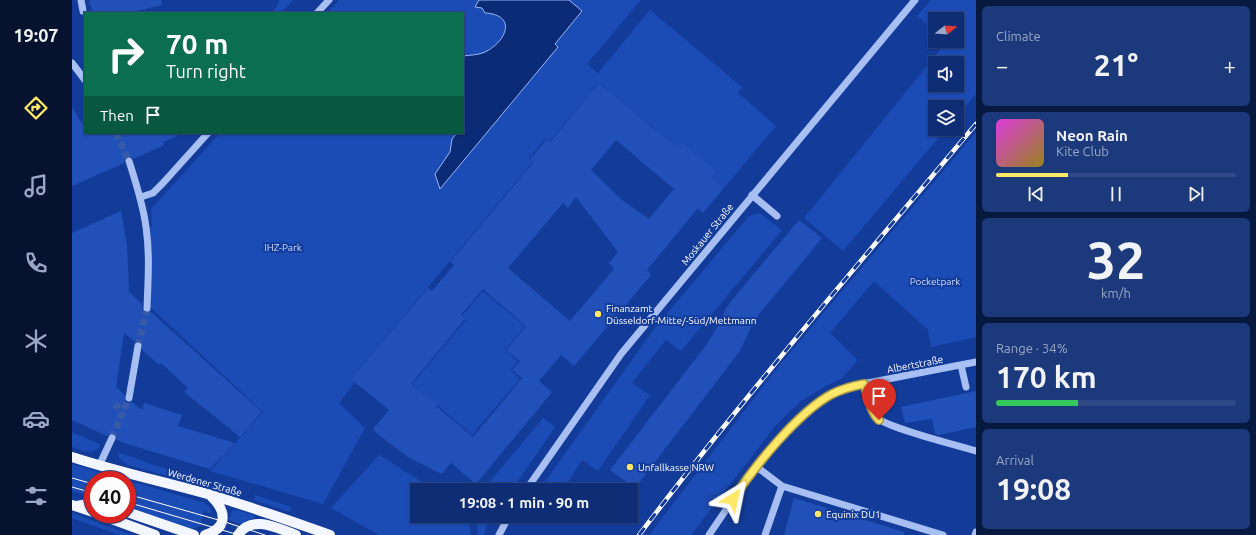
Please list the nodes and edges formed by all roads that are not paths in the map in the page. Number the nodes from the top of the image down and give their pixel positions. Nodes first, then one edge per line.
1 (81, 0) edge
2 (329, 0) edge
3 (915, 0) edge
4 (84, 11) dead end
5 (318, 12) edge
6 (72, 63) edge
7 (84, 79) edge
8 (207, 134) edge
9 (129, 161) tunnel mouth
10 (752, 195) junction
11 (141, 197) junction
12 (777, 216) dead end
13 (146, 308) tunnel mouth
14 (138, 346) tunnel mouth
15 (976, 362) edge
16 (961, 365) junction
17 (864, 384) junction
18 (966, 387) dead end
19 (128, 398) tunnel mouth
20 (112, 438) tunnel mouth
21 (976, 451) edge
22 (72, 457) edge
23 (100, 466) junction
24 (757, 467) junction
25 (531, 483) edge
26 (782, 486) junction
27 (209, 495) junction
28 (84, 504) edge
29 (74, 505) edge
30 (84, 509) edge
31 (136, 515) edge
32 (122, 523) edge
33 (505, 523) edge
34 (976, 532) edge
35 (155, 535) edge
36 (194, 535) edge
37 (205, 535) edge
38 (238, 535) edge
39 (296, 535) edge
40 (330, 535) edge
41 (499, 535) edge
42 (709, 535) edge
43 (765, 535) edge
44 (943, 535) edge
45 (975, 535) edge

1 - 4 street
2 - 5 street
3 - 10 street, Moskauer Straße
6 - 7 street
8 - 11 street
9 - 11 street
10 - 12 street
10 - 25 street, Moskauer Straße
11 - 13 street
14 - 19 street
15 - 16 street, Albertstraße
16 - 17 street, Albertstraße
16 - 18 street
17 - 21 street
17 - 24 street, Albertstraße
20 - 23 street
22 - 23 main road, Werdener Straße
23 - 27 main road, Werdener Straße
24 - 26 street
24 - 42 street, Albertstraße
26 - 43 street
26 - 44 street
27 - 37 main road
27 - 40 main road, Werdener Straße
28 - 29 main road
29 - 30 main road
31 - 36 main road
32 - 35 main road
33 - 41 street
34 - 45 street
38 - 39 main road

